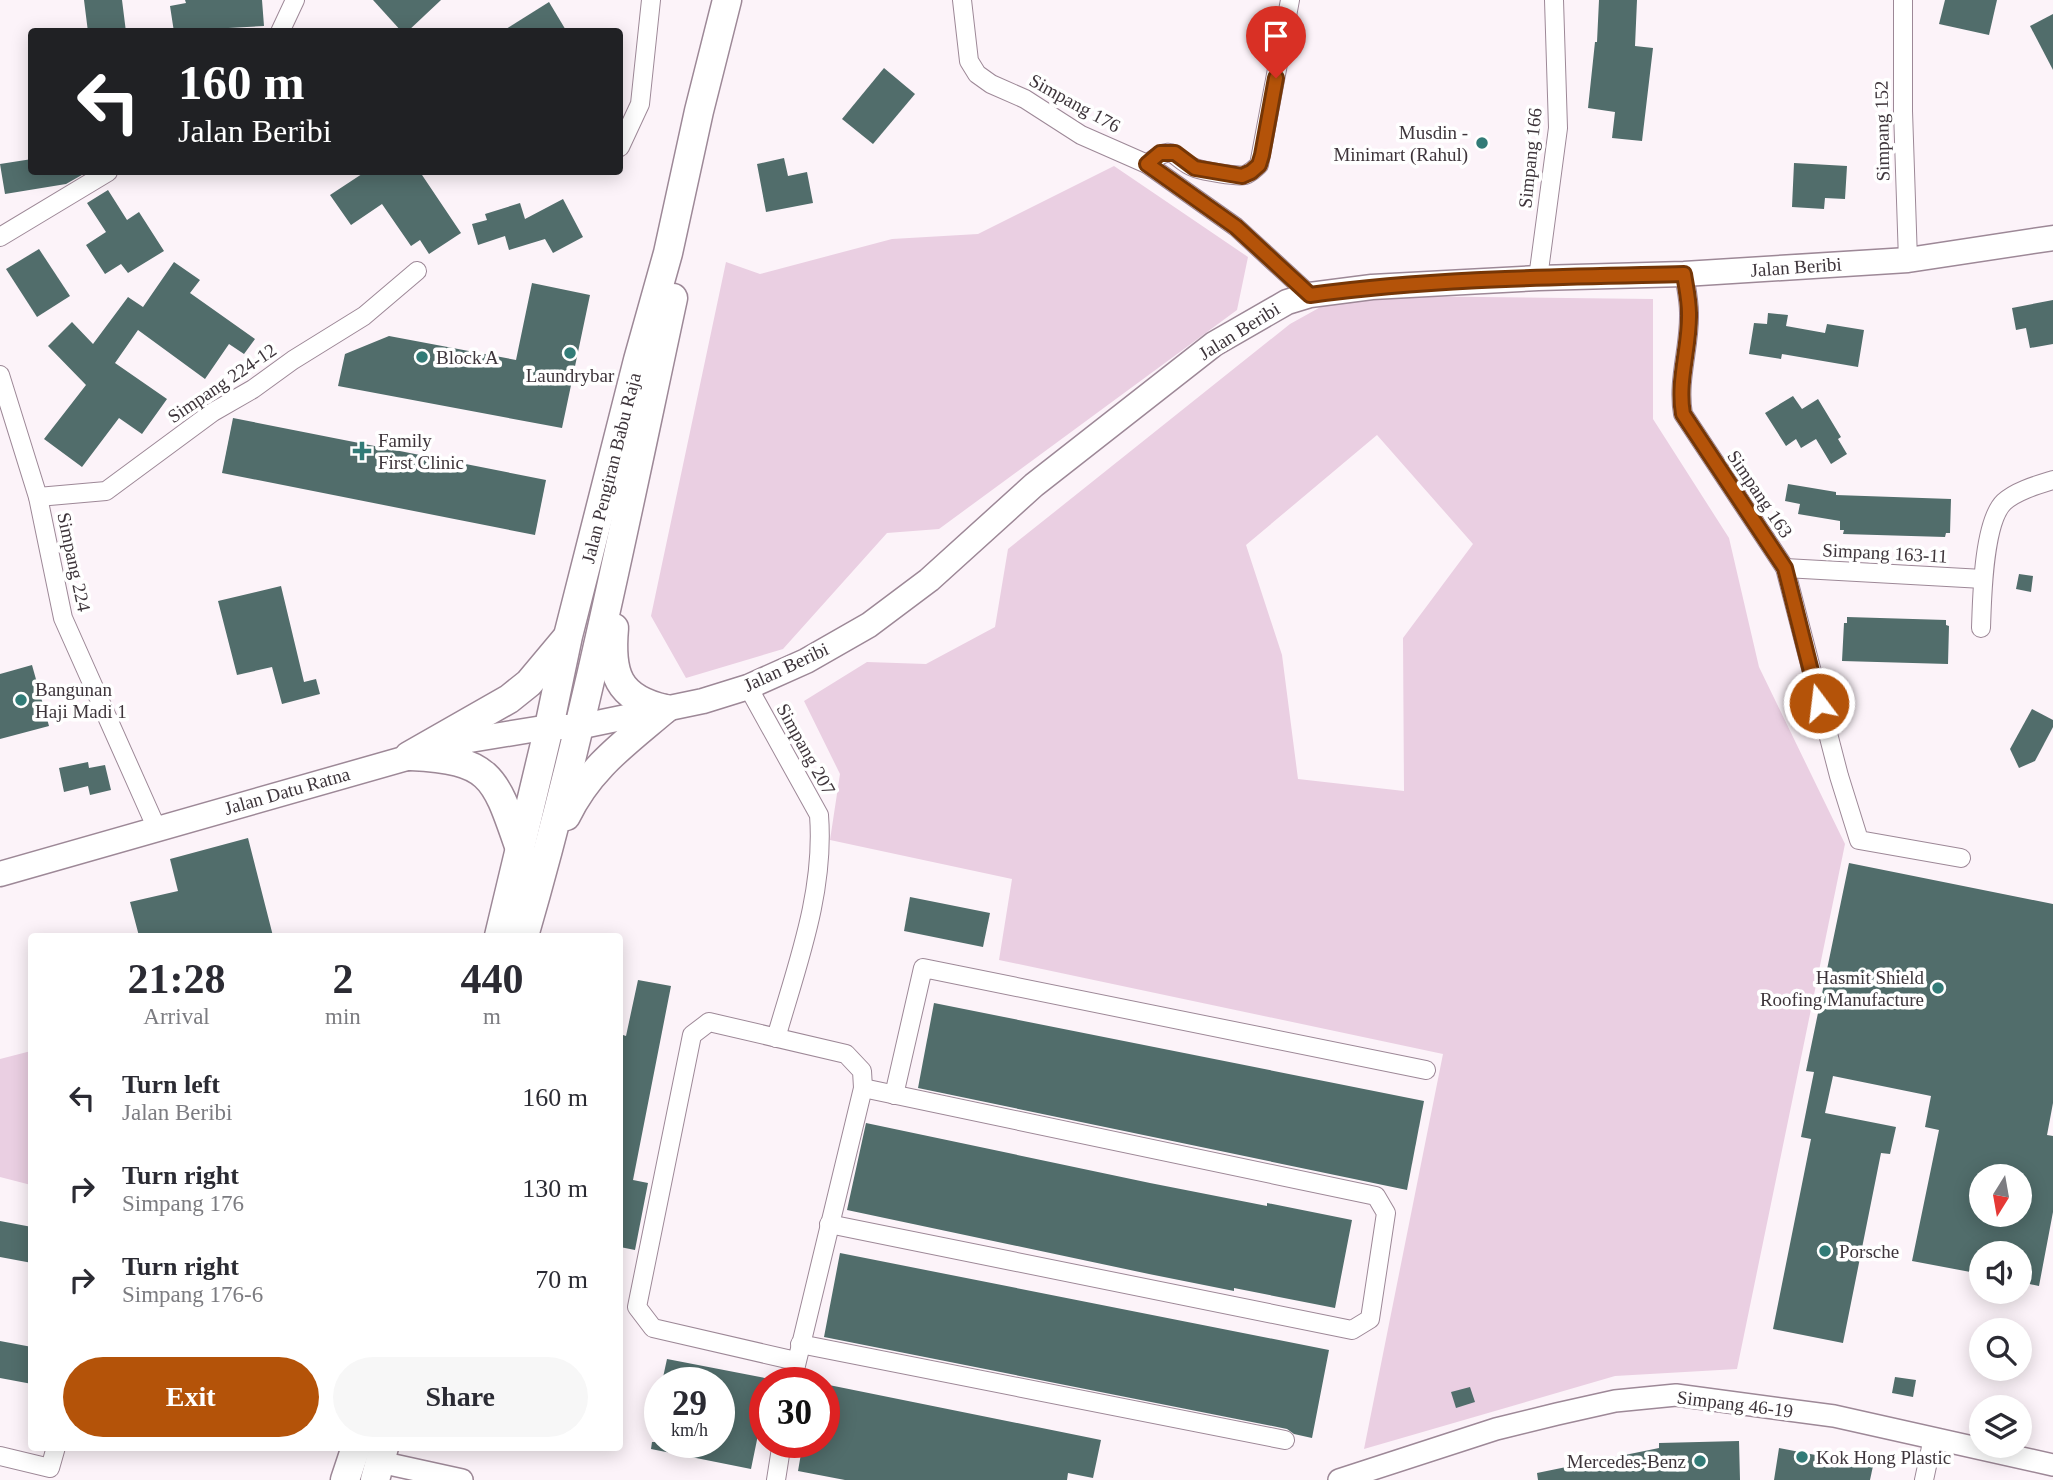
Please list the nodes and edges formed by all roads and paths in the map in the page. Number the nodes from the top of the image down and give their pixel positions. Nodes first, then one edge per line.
1 (295, 0) edge
2 (651, 0) edge
3 (728, 0) edge
4 (962, 0) edge
5 (1290, 0) edge
6 (1554, 0) edge
7 (1903, 0) edge
8 (282, 28) edge
9 (623, 141) edge
10 (1147, 164) junction
11 (103, 175) edge
12 (0, 237) edge
13 (2053, 238) edge
14 (1908, 260) junction
15 (418, 271) dead end
16 (1684, 274) junction
17 (1538, 278) junction
18 (1310, 295) junction
19 (0, 375) edge
20 (2053, 480) edge
21 (38, 497) junction
22 (622, 535) junction
23 (1785, 568) junction
24 (1983, 579) junction
25 (1981, 628) dead end
26 (568, 636) junction
27 (748, 687) junction
28 (665, 709) junction
29 (549, 727) junction
30 (578, 727) junction
31 (409, 756) junction
32 (157, 829) junction
33 (520, 849) junction
34 (548, 856) junction
35 (1961, 858) dead end
36 (0, 874) edge
37 (500, 933) edge
38 (525, 933) edge
39 (776, 1038) junction
40 (1426, 1070) dead end
41 (863, 1088) junction
42 (894, 1095) junction
43 (829, 1224) junction
44 (798, 1352) junction
45 (795, 1367) edge
46 (1933, 1438) junction
47 (1284, 1440) dead end
48 (56, 1451) edge
49 (355, 1451) edge
50 (0, 1456) edge
51 (779, 1458) edge
52 (380, 1463) edge
53 (2053, 1465) edge
54 (345, 1480) edge
55 (462, 1480) edge
56 (776, 1480) edge
57 (1339, 1480) edge
58 (1924, 1480) edge

1 - 8 street
2 - 9 street
3 - 22 main road, Jalan Pengiran Babu Raja
3 - 26 main road, Jalan Pengiran Babu Raja
4 - 10 street, Simpang 176
5 - 10 street
6 - 17 street, Simpang 166
7 - 14 street, Simpang 152
10 - 18 street, Simpang 176
11 - 12 street
13 - 14 main road, Jalan Beribi
14 - 16 main road, Jalan Beribi
15 - 21 street, Simpang 224-12
16 - 17 main road, Jalan Beribi
16 - 23 street, Simpang 163
17 - 18 main road, Jalan Beribi
18 - 27 main road, Jalan Beribi
19 - 21 street, Simpang 224
20 - 24 street
21 - 32 street, Simpang 224
22 - 28 main road
22 - 30 main road, Jalan Pengiran Babu Raja
23 - 24 street, Simpang 163-11
23 - 35 street, Simpang 163
24 - 25 street
26 - 29 main road, Jalan Pengiran Babu Raja
26 - 31 main road
27 - 28 main road, Jalan Beribi
27 - 39 street, Simpang 207
28 - 30 main road, Jalan Beribi
28 - 34 main road
29 - 30 main road, Jalan Datu Ratna
29 - 31 main road, Jalan Datu Ratna
29 - 33 main road, Jalan Pengiran Babu Raja
30 - 34 main road, Jalan Pengiran Babu Raja
31 - 32 main road, Jalan Datu Ratna
31 - 33 main road
32 - 36 main road, Jalan Datu Ratna
33 - 37 main road, Jalan Pengiran Babu Raja
34 - 38 main road, Jalan Pengiran Babu Raja
39 - 41 street
39 - 44 street
40 - 42 street
41 - 42 street
41 - 43 street
42 - 43 street
43 - 44 street
44 - 45 street
44 - 47 street
46 - 53 street, Simpang 46-19
46 - 57 street, Simpang 46-19
46 - 58 street
48 - 50 street
49 - 54 main road
51 - 56 street
52 - 55 street

